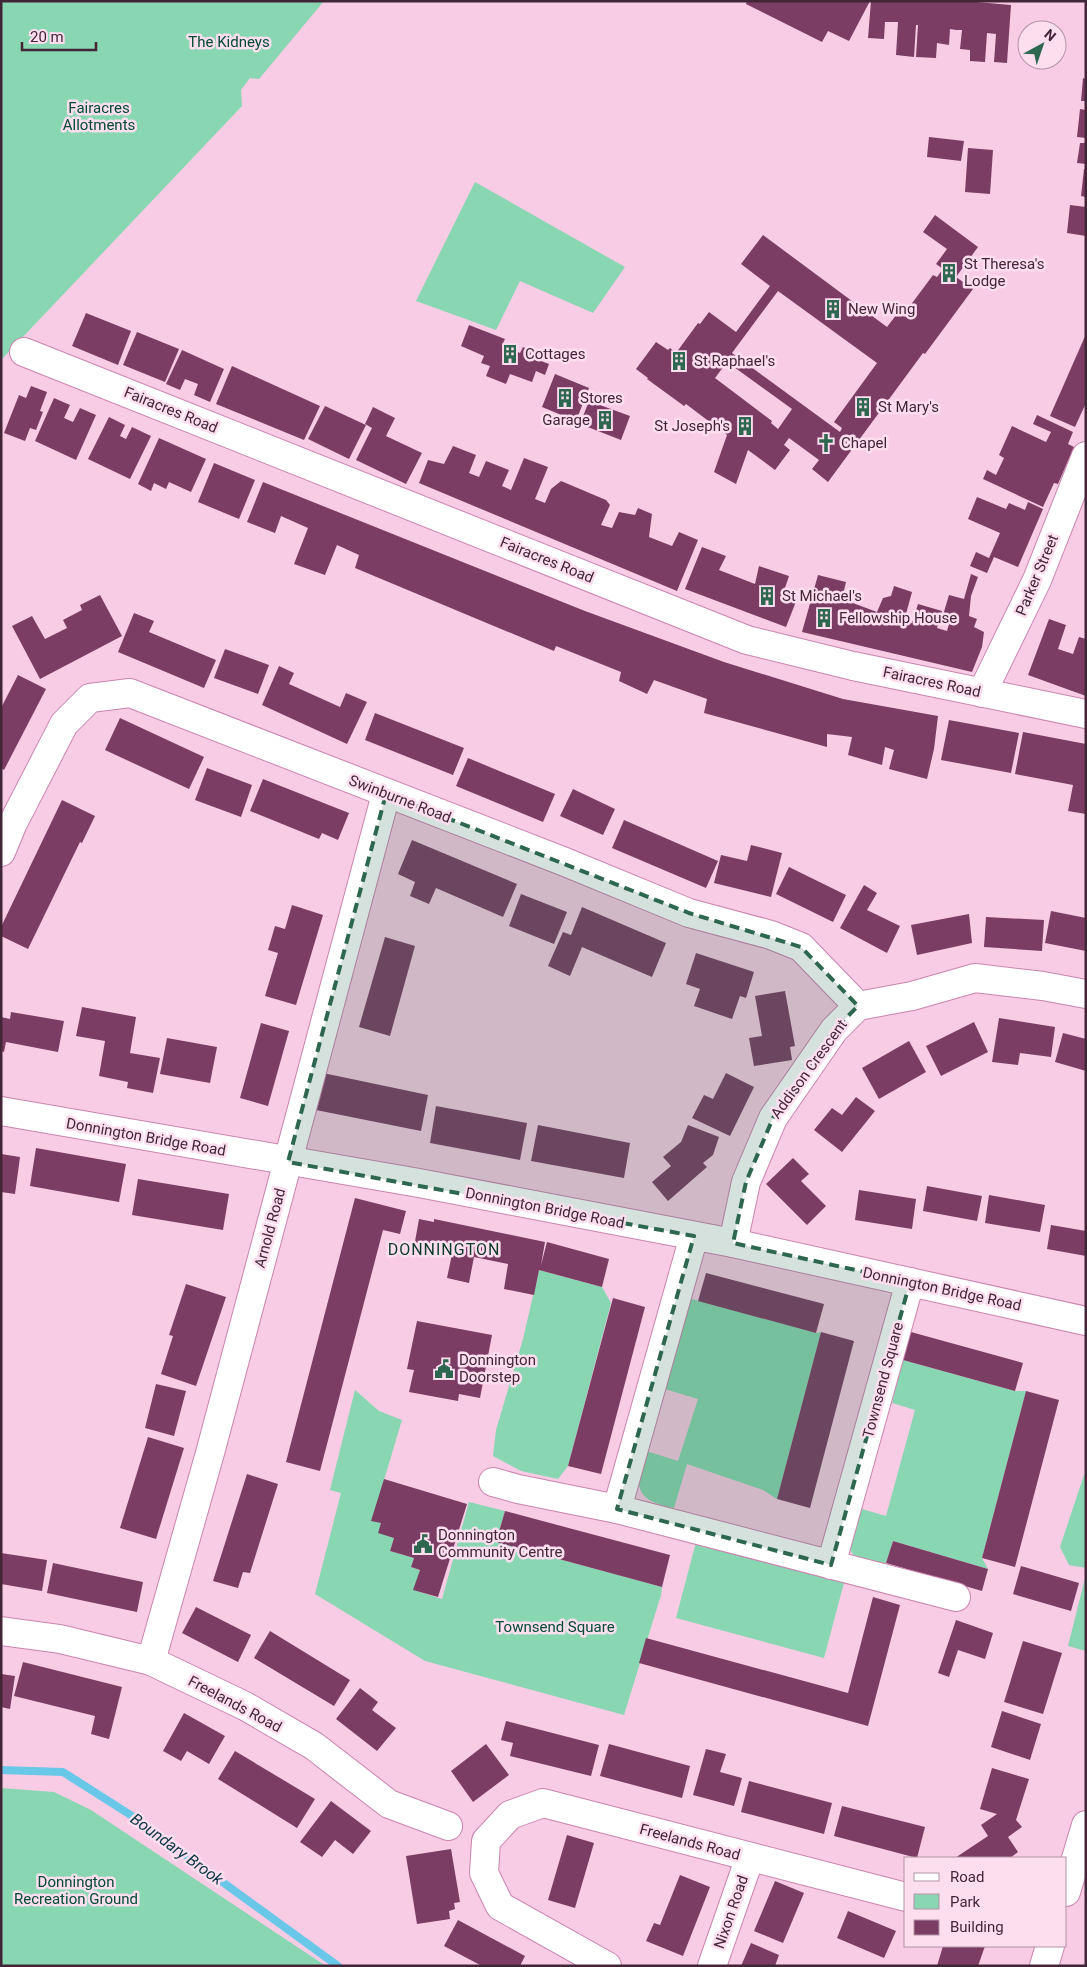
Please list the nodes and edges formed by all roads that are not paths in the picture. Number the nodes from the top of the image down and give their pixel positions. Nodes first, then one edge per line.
1 (24, 352) dead end
2 (1086, 456) edge
3 (982, 692) junction
4 (1086, 714) edge
5 (386, 794) junction
6 (1, 852) edge
7 (1086, 994) edge
8 (858, 1006) junction
9 (1, 1111) edge
10 (288, 1162) junction
11 (694, 1236) junction
12 (733, 1243) junction
13 (910, 1282) junction
14 (1086, 1321) edge
15 (493, 1482) dead end
16 (618, 1509) junction
17 (831, 1565) junction
18 (956, 1597) dead end
19 (1, 1631) edge
20 (151, 1661) junction
21 (1086, 1824) edge
22 (448, 1826) dead end
23 (750, 1857) junction
24 (1067, 1889) edge
25 (904, 1896) edge
26 (1050, 1947) edge
27 (607, 1966) edge
28 (712, 1966) edge
29 (1044, 1966) edge

1 - 3 street, Fairacres Road
2 - 3 street, Parker Street
3 - 4 street, Fairacres Road
5 - 6 street, Swinburne Road
5 - 8 street, Swinburne Road
5 - 10 street, Arnold Road
7 - 8 street, Addison Crescent
8 - 12 street, Addison Crescent
9 - 10 street, Donnington Bridge Road
10 - 11 street, Donnington Bridge Road
10 - 20 street, Arnold Road
11 - 12 street, Donnington Bridge Road
11 - 16 street
12 - 13 street, Donnington Bridge Road
13 - 14 street, Donnington Bridge Road
13 - 17 street, Townsend Square
15 - 16 street
16 - 17 street
17 - 18 street
19 - 20 street, Freelands Road
20 - 22 street, Freelands Road
21 - 24 street
23 - 25 street, Freelands Road
23 - 27 street, Freelands Road
23 - 28 street, Nixon Road
26 - 29 street

